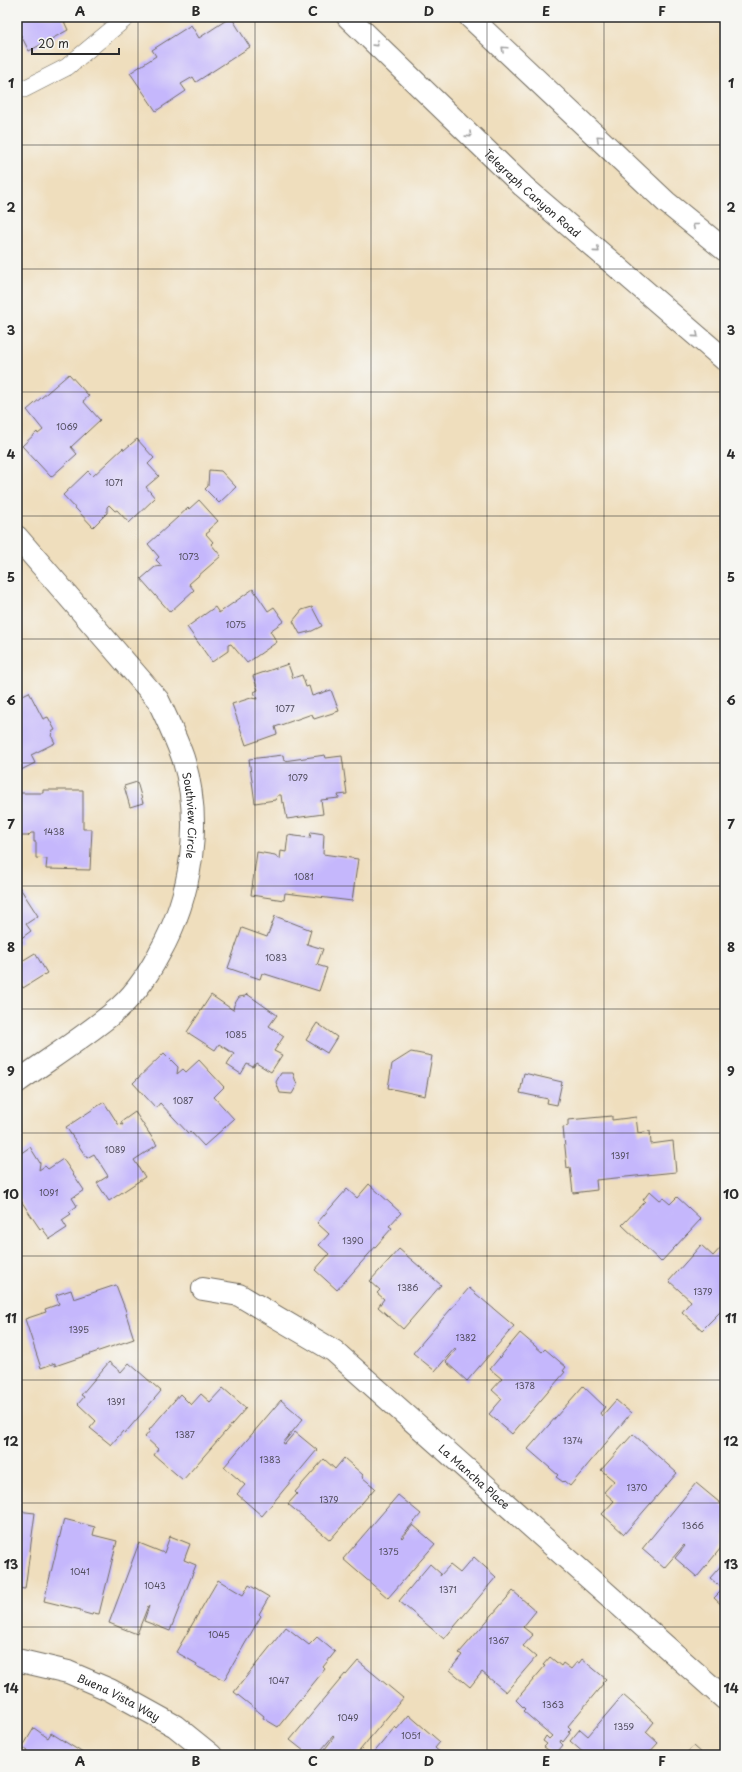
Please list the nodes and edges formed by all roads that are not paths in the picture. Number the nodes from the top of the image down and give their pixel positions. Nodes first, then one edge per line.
1 (126, 17) edge
2 (348, 17) edge
3 (470, 17) edge
4 (24, 89) dead end
5 (725, 250) edge
6 (725, 360) edge
7 (17, 537) edge
8 (17, 1082) edge
9 (203, 1289) dead end
10 (17, 1660) edge
11 (725, 1700) edge
12 (211, 1755) edge

1 - 4 lane
2 -> 6 street, Telegraph Canyon Road
5 -> 3 street
7 - 8 street, Southview Circle
9 - 11 street, La Mancha Place
10 - 12 street, Buena Vista Way

